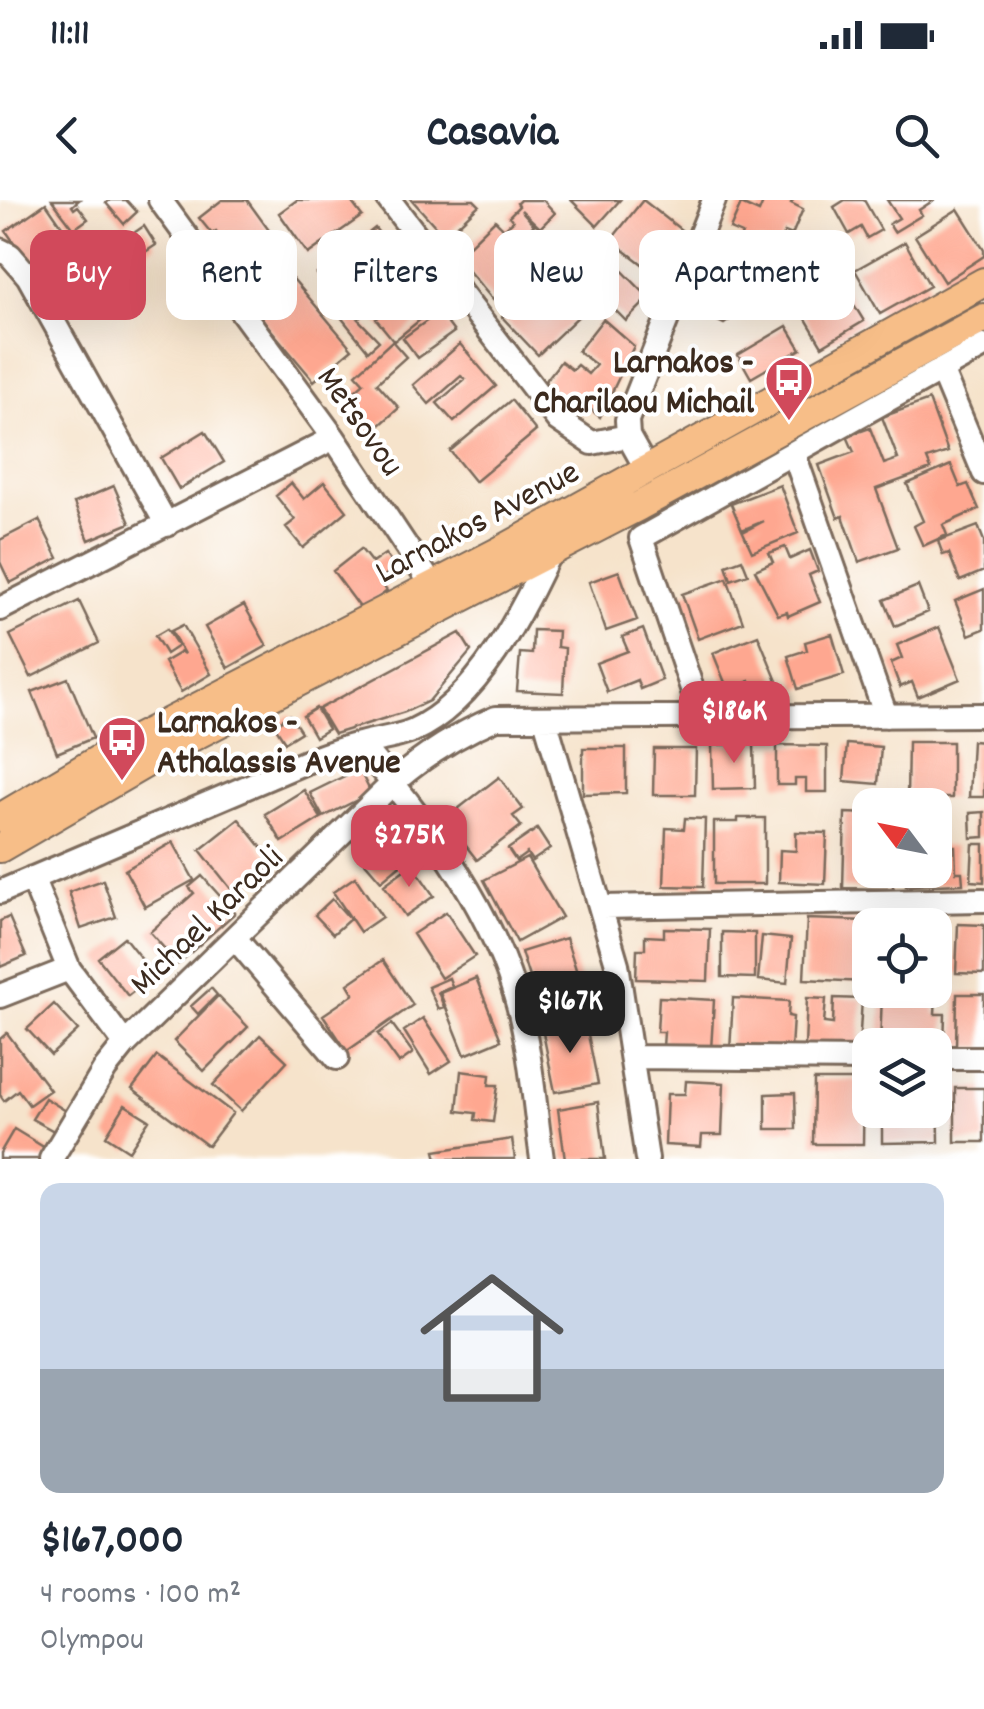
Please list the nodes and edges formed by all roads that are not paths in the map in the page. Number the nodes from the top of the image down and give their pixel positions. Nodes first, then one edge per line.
1 (160, 200) edge
2 (389, 200) edge
3 (704, 205) edge
4 (0, 250) edge
5 (984, 282) edge
6 (984, 318) edge
7 (984, 346) edge
8 (942, 372) junction
9 (628, 436) junction
10 (334, 438) junction
11 (794, 454) junction
12 (647, 470) junction
13 (984, 473) edge
14 (168, 525) junction
15 (552, 548) junction
16 (432, 585) junction
17 (0, 609) edge
18 (480, 673) junction
19 (984, 715) edge
20 (886, 716) junction
21 (496, 718) junction
22 (702, 718) junction
23 (544, 719) junction
24 (360, 744) junction
25 (394, 782) junction
26 (0, 818) edge
27 (0, 848) edge
28 (32, 878) junction
29 (0, 892) edge
30 (984, 900) edge
31 (602, 907) junction
32 (235, 938) junction
33 (69, 969) junction
34 (0, 996) edge
35 (125, 1044) junction
36 (337, 1058) dead end
37 (634, 1058) junction
38 (952, 1058) edge
39 (984, 1058) edge
40 (852, 1059) edge
41 (51, 1159) edge
42 (542, 1159) edge
43 (647, 1159) edge

1 - 10 street, Metsovou
2 - 9 street
3 - 9 street
4 - 14 street
5 - 12 main road, Larnakos Avenue
6 - 15 main road, Larnakos Avenue
7 - 8 street
8 - 11 street
8 - 13 street
9 - 12 street
10 - 14 street
10 - 16 street, Metsovou
11 - 20 street
11 - 22 street
12 - 16 main road, Larnakos Avenue
14 - 17 street
15 - 18 street
15 - 27 main road, Larnakos Avenue
16 - 26 main road, Larnakos Avenue
18 - 21 street
18 - 24 street
19 - 20 street
20 - 22 street
21 - 23 street
21 - 25 street, Michael Karaoli
22 - 23 street
23 - 31 street
24 - 25 street
24 - 28 street
25 - 32 street, Michael Karaoli
25 - 42 street
28 - 29 street
28 - 33 street
30 - 31 street
31 - 37 street
32 - 35 street, Michael Karaoli
32 - 36 street
33 - 34 street
33 - 35 street
35 - 41 street, Michael Karaoli
37 - 40 street
37 - 43 street
38 - 39 street

